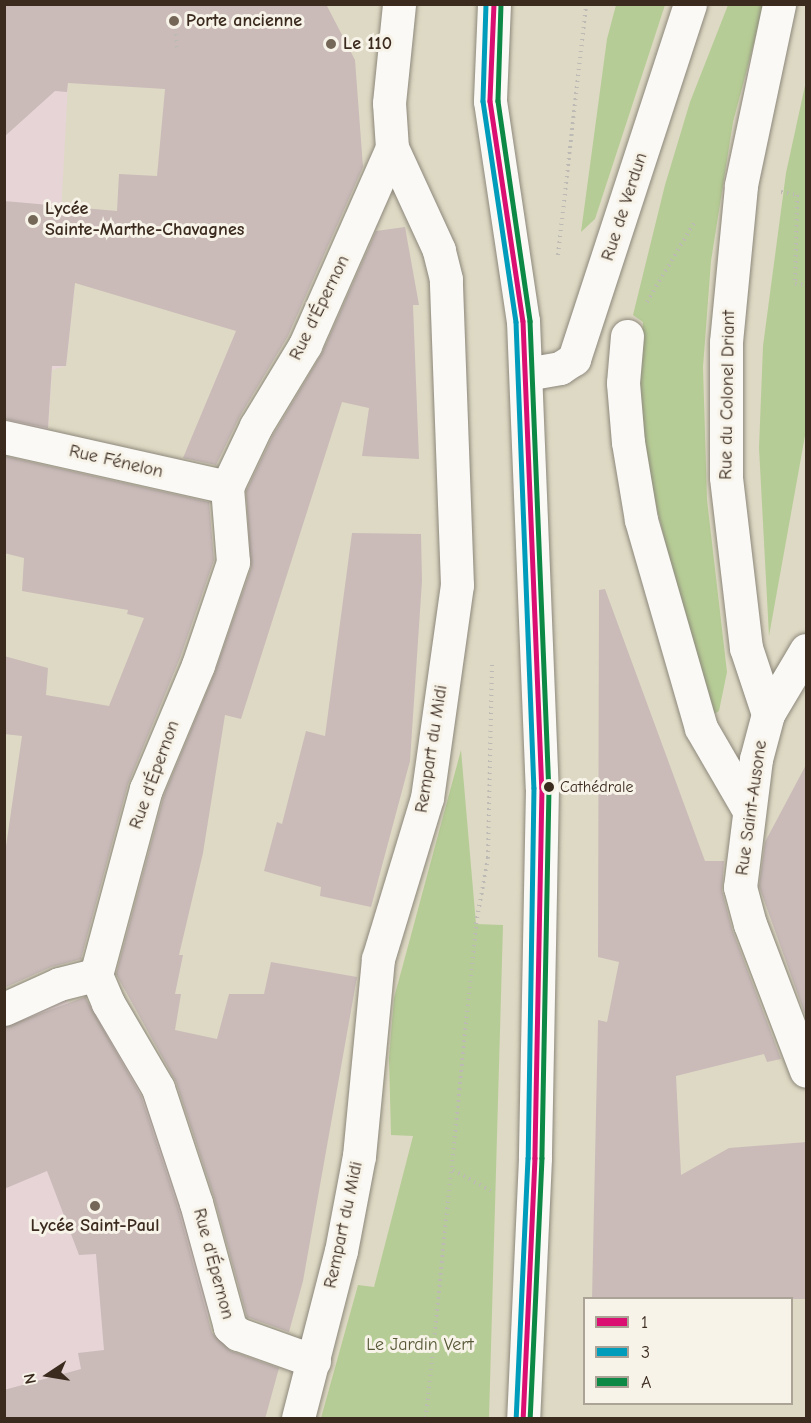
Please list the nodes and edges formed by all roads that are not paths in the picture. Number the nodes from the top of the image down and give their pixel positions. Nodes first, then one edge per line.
1 (399, 4) edge
2 (690, 4) edge
3 (779, 4) edge
4 (488, 6) edge
5 (392, 148) junction
6 (627, 336) road end
7 (526, 374) junction
8 (4, 436) edge
9 (227, 487) junction
10 (807, 650) edge
11 (768, 714) junction
12 (748, 809) junction
13 (96, 975) junction
14 (4, 1009) edge
15 (807, 1071) edge
16 (314, 1361) junction
17 (298, 1419) edge
18 (523, 1419) edge

1 - 5 street
2 - 7 street, Rue de Verdun
3 - 11 street, Rue du Colonel Driant
4 - 7 street
5 - 9 street, Rue d'Épernon
5 - 16 street, Rempart du Midi
6 - 12 street
7 - 18 street
8 - 9 street, Rue Fénelon
9 - 13 street, Rue d'Épernon
10 - 11 street
11 - 12 street, Rue Saint-Ausone
12 - 15 street, Rue Saint-Ausone
13 - 14 street
13 - 16 street, Rue d'Épernon
16 - 17 street, Rempart du Midi

